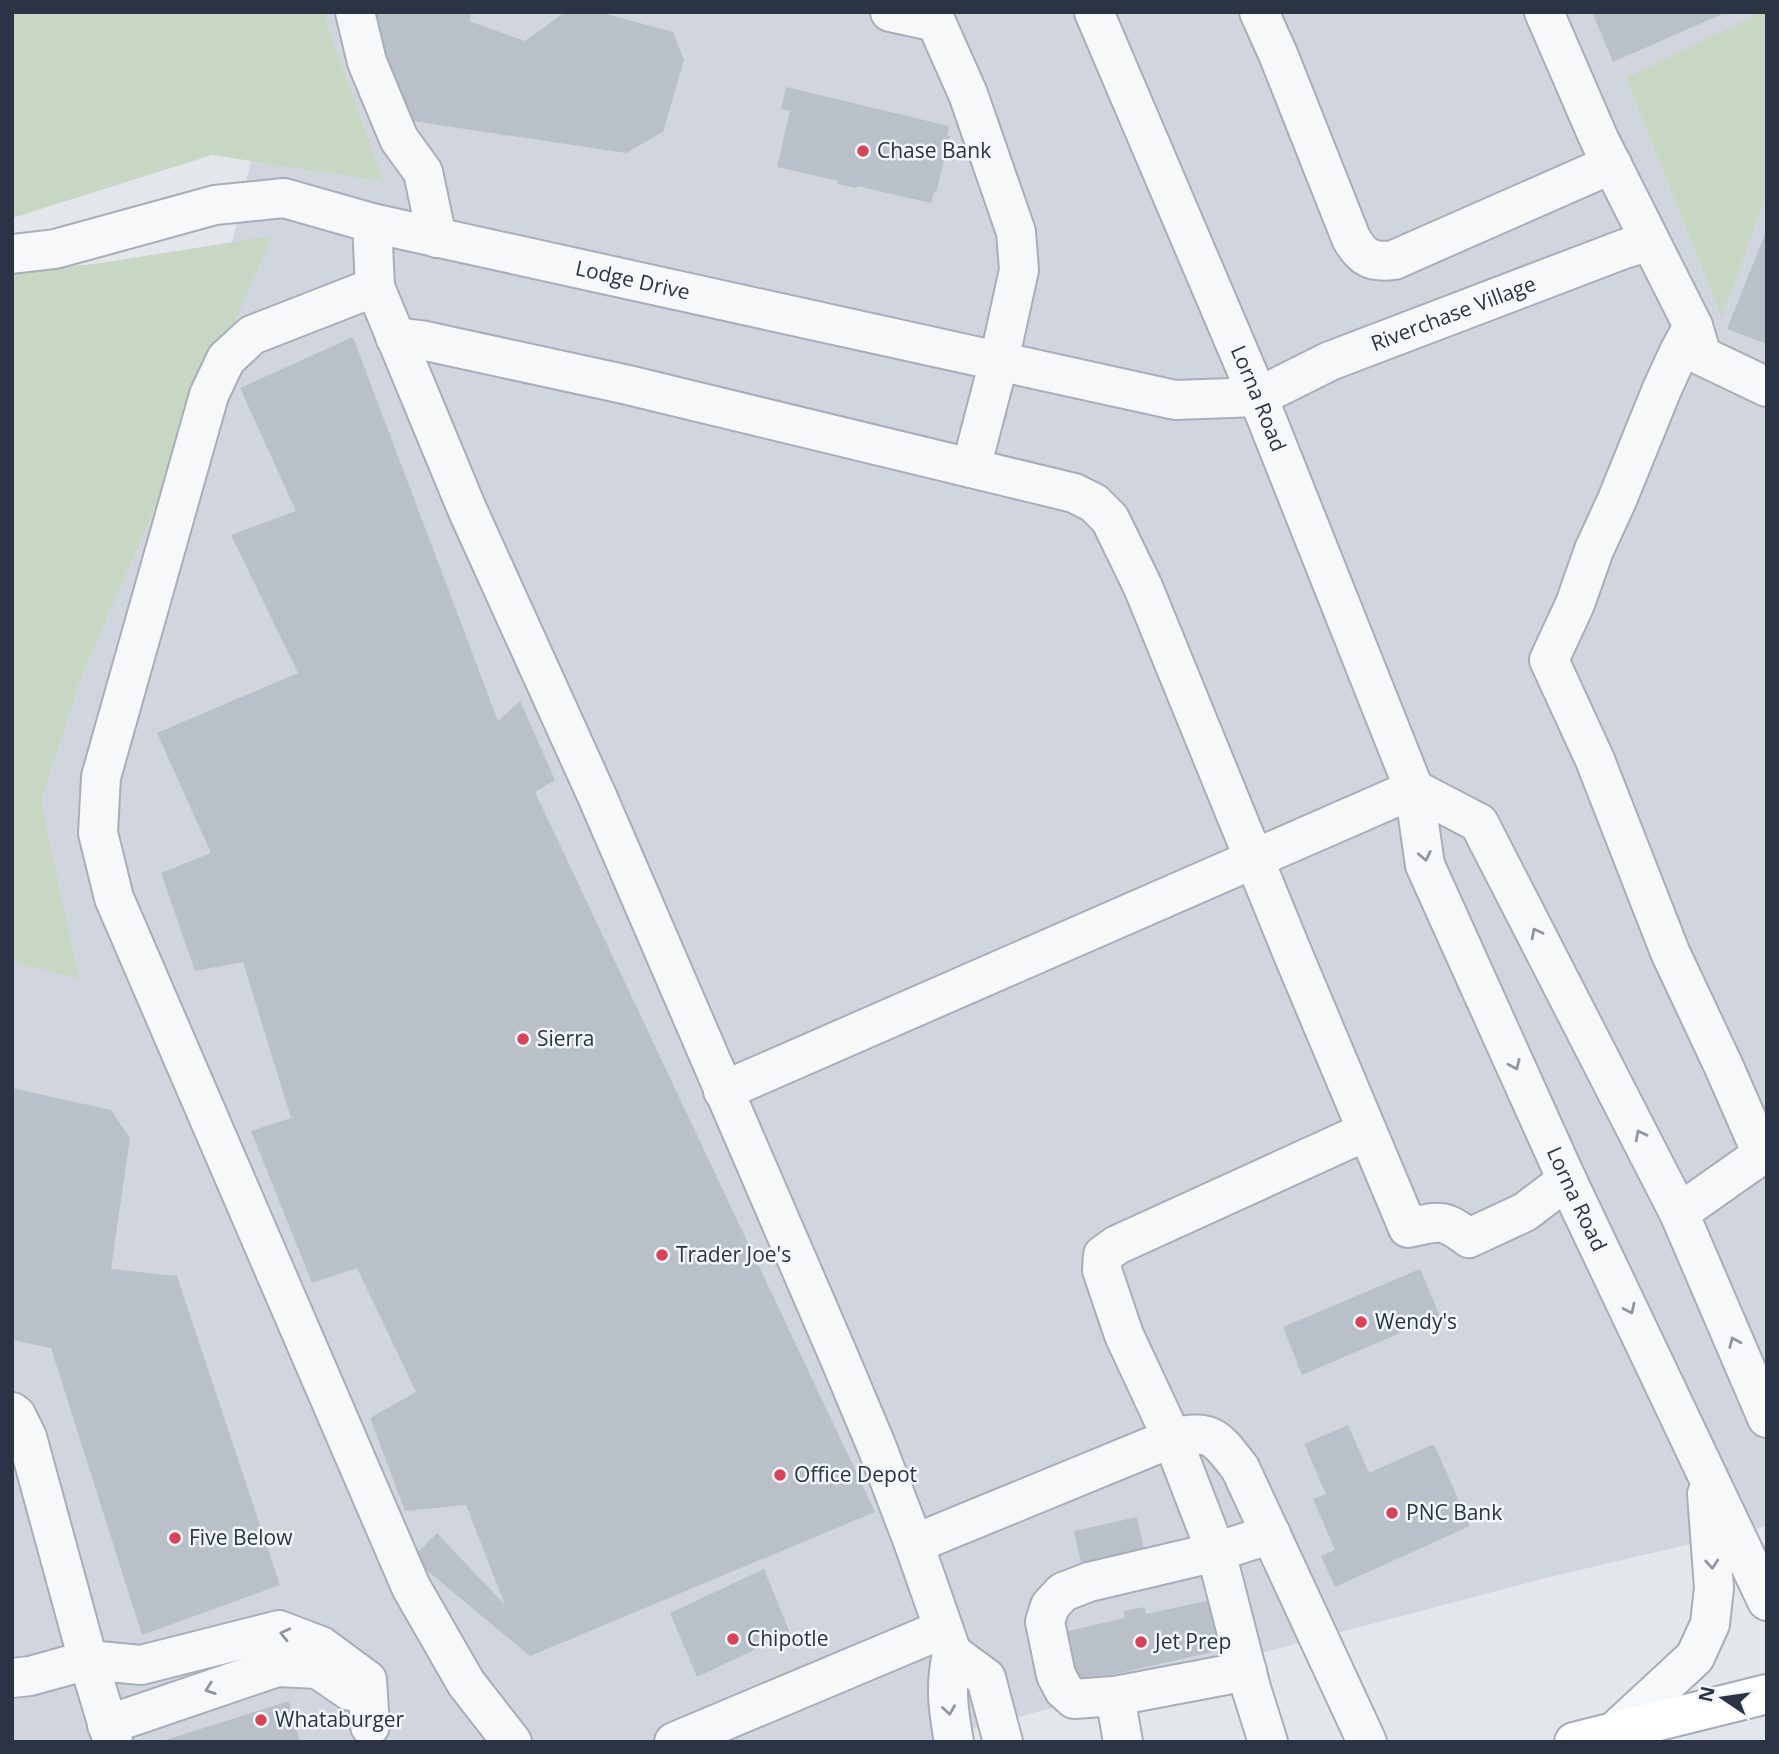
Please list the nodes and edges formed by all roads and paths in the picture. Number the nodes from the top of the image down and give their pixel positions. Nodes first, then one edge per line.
1 (355, 12) edge
2 (890, 12) edge
3 (1094, 12) edge
4 (1259, 12) edge
5 (1544, 12) edge
6 (934, 17) edge
7 (1612, 164) junction
8 (372, 223) junction
9 (438, 238) junction
10 (1650, 241) junction
11 (12, 254) edge
12 (374, 287) junction
13 (1693, 326) junction
14 (395, 337) junction
15 (999, 360) junction
16 (1767, 387) edge
17 (1258, 397) junction
18 (971, 468) junction
19 (1414, 789) junction
20 (1255, 860) junction
21 (723, 1091) junction
22 (1367, 1130) junction
23 (1764, 1153) edge
24 (1567, 1180) junction
25 (1679, 1213) junction
26 (1765, 1409) edge
27 (12, 1412) edge
28 (1172, 1438) junction
29 (1706, 1471) junction
30 (1271, 1534) junction
31 (914, 1544) junction
32 (1216, 1552) junction
33 (1767, 1601) edge
34 (948, 1641) junction
35 (88, 1660) junction
36 (1247, 1671) junction
37 (12, 1678) edge
38 (1767, 1694) edge
39 (1115, 1696) junction
40 (1614, 1732) junction
41 (110, 1733) edge
42 (375, 1734) edge
43 (512, 1742) edge
44 (674, 1742) edge
45 (954, 1742) edge
46 (1003, 1742) edge
47 (1123, 1742) edge
48 (1268, 1742) edge
49 (1367, 1742) edge
50 (1574, 1742) edge

1 - 9 street
2 - 6 street
3 - 17 street, Lorna Road
4 - 7 street
5 - 7 street
6 - 15 street
7 - 10 street
8 - 9 street, Lodge Drive
8 - 11 street, Lodge Drive
8 - 12 street
9 - 15 street, Lodge Drive
10 - 13 street
10 - 17 street, Riverchase Village
12 - 14 street
12 - 43 street
13 - 16 street
13 - 23 street
14 - 18 street
14 - 21 street
15 - 17 street, Lodge Drive
15 - 18 street
17 - 19 street, Lorna Road
18 - 20 street
19 - 20 street
19 -> 24 street, Lorna Road
25 -> 19 street
20 - 21 street
20 - 22 street
21 - 31 street
22 - 24 street
22 - 28 street
23 - 25 street
24 -> 29 street, Lorna Road
26 -> 25 street
27 - 35 street
28 - 30 street
28 - 31 street
28 - 32 street
29 - 33 street, Lorna Road
29 -> 40 street
30 - 32 street
30 - 49 street
31 - 34 street
32 - 36 street
32 - 39 street
34 - 44 street
34 -> 45 street
34 - 46 street
35 - 37 street
35 - 41 street
42 -> 35 street
36 - 39 street
36 - 48 street
38 - 40 main road
39 - 47 street
40 - 50 main road
42 -> 41 street

